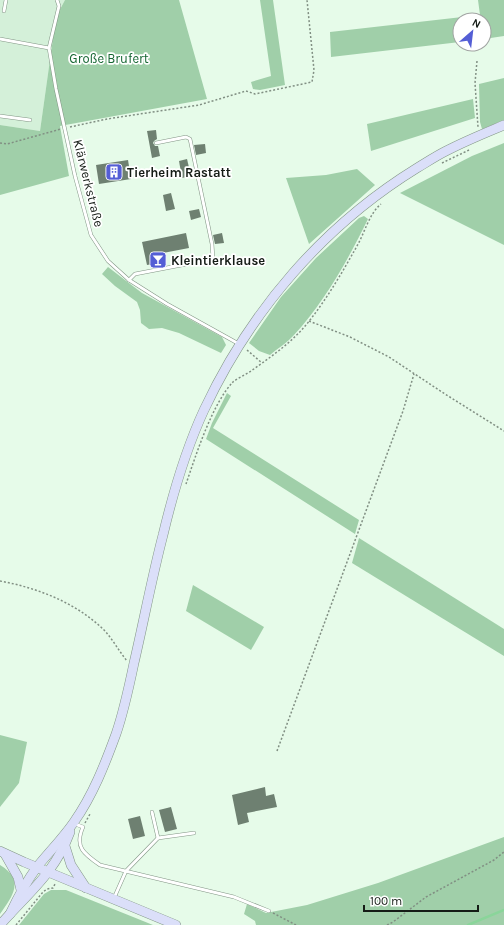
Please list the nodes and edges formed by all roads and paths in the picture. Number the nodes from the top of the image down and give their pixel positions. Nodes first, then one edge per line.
1 (6, 0) edge
2 (57, 0) edge
3 (307, 0) edge
4 (4, 11) dead end
5 (0, 39) edge
6 (49, 48) junction
7 (477, 61) dead end
8 (0, 116) edge
9 (30, 120) dead end
10 (504, 125) edge
11 (65, 128) junction
12 (481, 134) junction
13 (0, 143) edge
14 (156, 143) dead end
15 (475, 147) dead end
16 (440, 164) dead end
17 (384, 201) dead end
18 (129, 280) junction
19 (309, 321) junction
20 (239, 344) junction
21 (262, 363) junction
22 (414, 374) junction
23 (504, 431) edge
24 (186, 484) dead end
25 (0, 581) edge
26 (133, 666) junction
27 (277, 751) dead end
28 (152, 812) dead end
29 (74, 823) junction
30 (194, 833) dead end
31 (158, 838) junction
32 (65, 846) junction
33 (3, 852) edge
34 (504, 852) edge
35 (37, 868) junction
36 (126, 871) junction
37 (48, 873) junction
38 (86, 888) junction
39 (22, 890) junction
40 (114, 899) junction
41 (269, 911) joint
42 (10, 914) junction
43 (19, 922) dead end
44 (0, 925) edge
45 (16, 925) edge
46 (176, 925) edge
47 (296, 925) edge
48 (387, 925) edge

1 - 4 lane
2 - 6 lane
3 - 11 path
5 - 6 lane
6 - 11 lane, Klärwerkstraße
7 - 12 path
8 - 9 lane
10 - 12 street
11 - 13 path
11 - 18 lane, Klärwerkstraße
12 - 20 street
14 - 18 lane
15 - 16 path
17 - 19 path
18 - 20 lane, Klärwerkstraße
19 - 21 path
19 - 22 path
20 - 21 path
20 - 26 street
21 - 24 path
22 - 23 path
22 - 27 path
25 - 26 path
26 - 29 street
28 - 31 lane
29 - 32 street
29 - 35 street
29 - 36 lane
30 - 31 lane
31 - 36 lane
32 - 37 street
32 - 38 street
33 - 35 street
33 - 39 street
34 - 48 path
35 - 37 street
35 - 39 street
36 - 40 lane
36 - 41 lane
37 - 38 street
37 - 42 street
38 - 40 street
39 - 42 street
40 - 46 street
41 - 47 path
42 - 44 street
43 - 45 path

